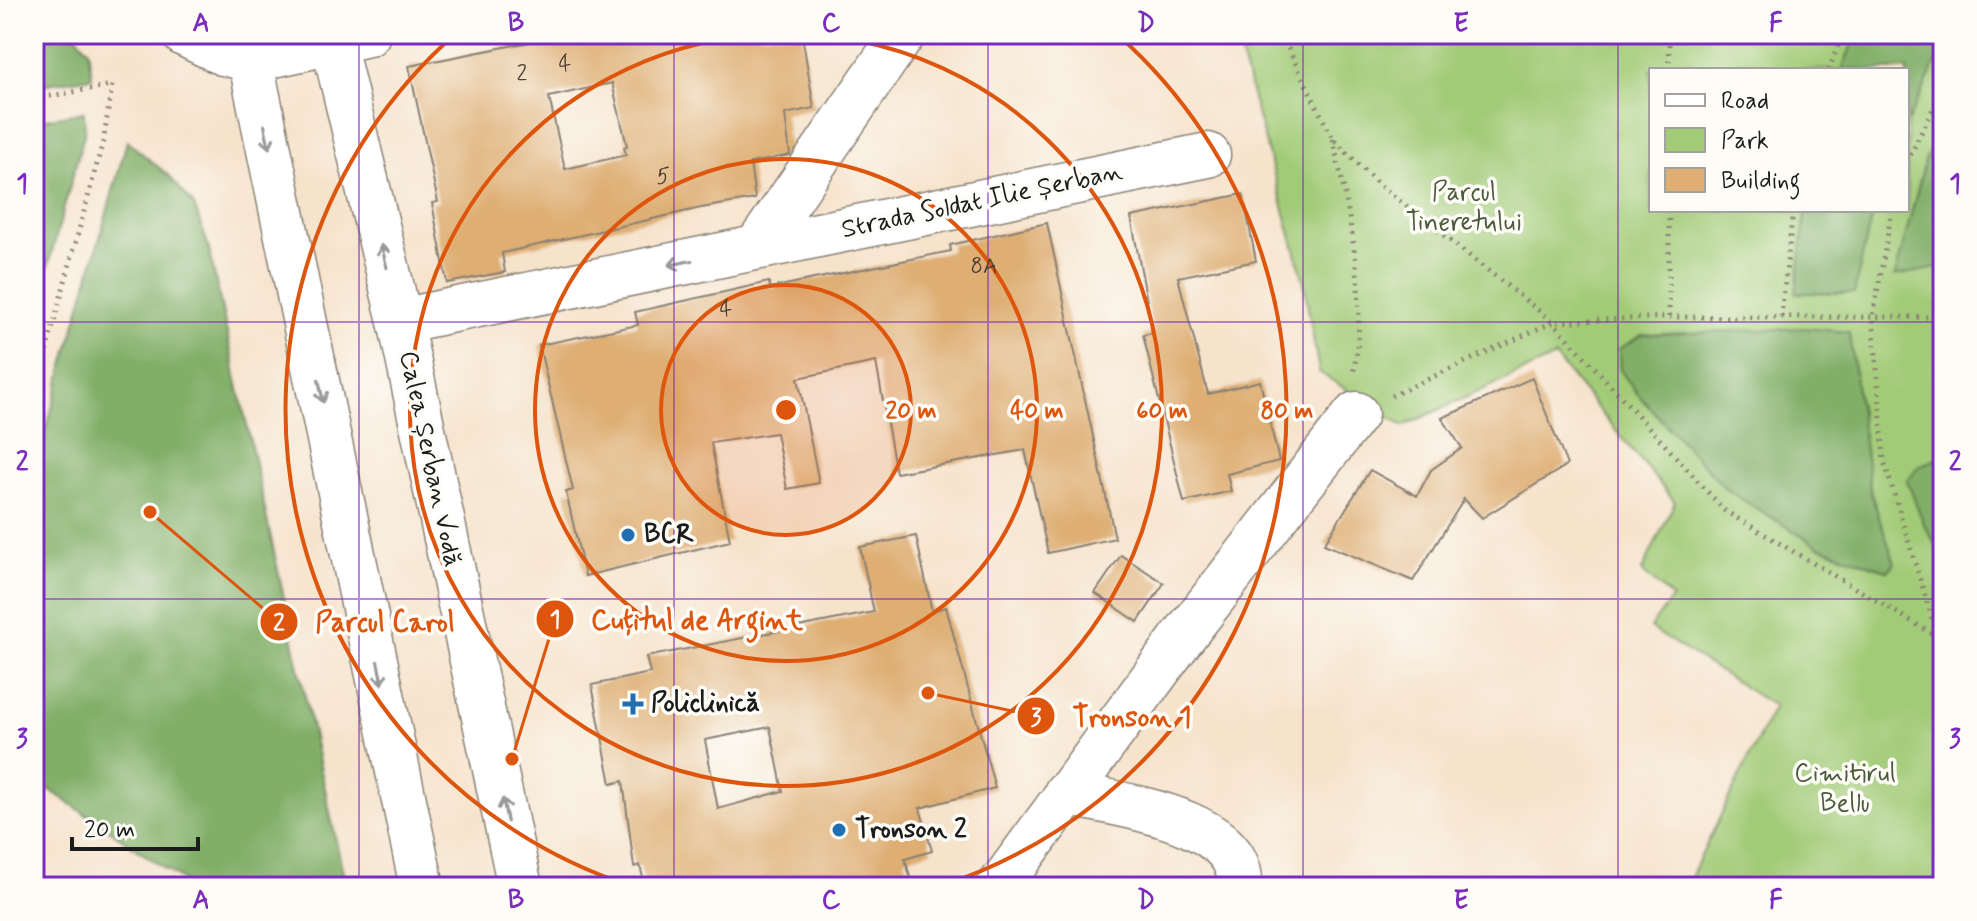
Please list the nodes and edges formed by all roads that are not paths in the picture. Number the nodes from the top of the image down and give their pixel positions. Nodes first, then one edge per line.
1 (184, 34) edge
2 (903, 34) edge
3 (344, 37) edge
4 (248, 47) edge
5 (1208, 155) dead end
6 (757, 247) junction
7 (400, 321) junction
8 (1356, 414) road end
9 (1066, 793) junction
10 (1243, 886) edge
11 (422, 887) edge
12 (520, 887) edge
13 (999, 887) edge

1 - 4 street
2 - 6 street
3 - 4 street
7 -> 3 street, Calea Șerban Vodă
4 -> 11 street
5 - 6 street, Strada Soldat Ilie Șerban
6 -> 7 street, Strada Soldat Ilie Șerban
12 -> 7 street, Calea Șerban Vodă
8 - 9 street
9 - 10 street
9 - 13 street

